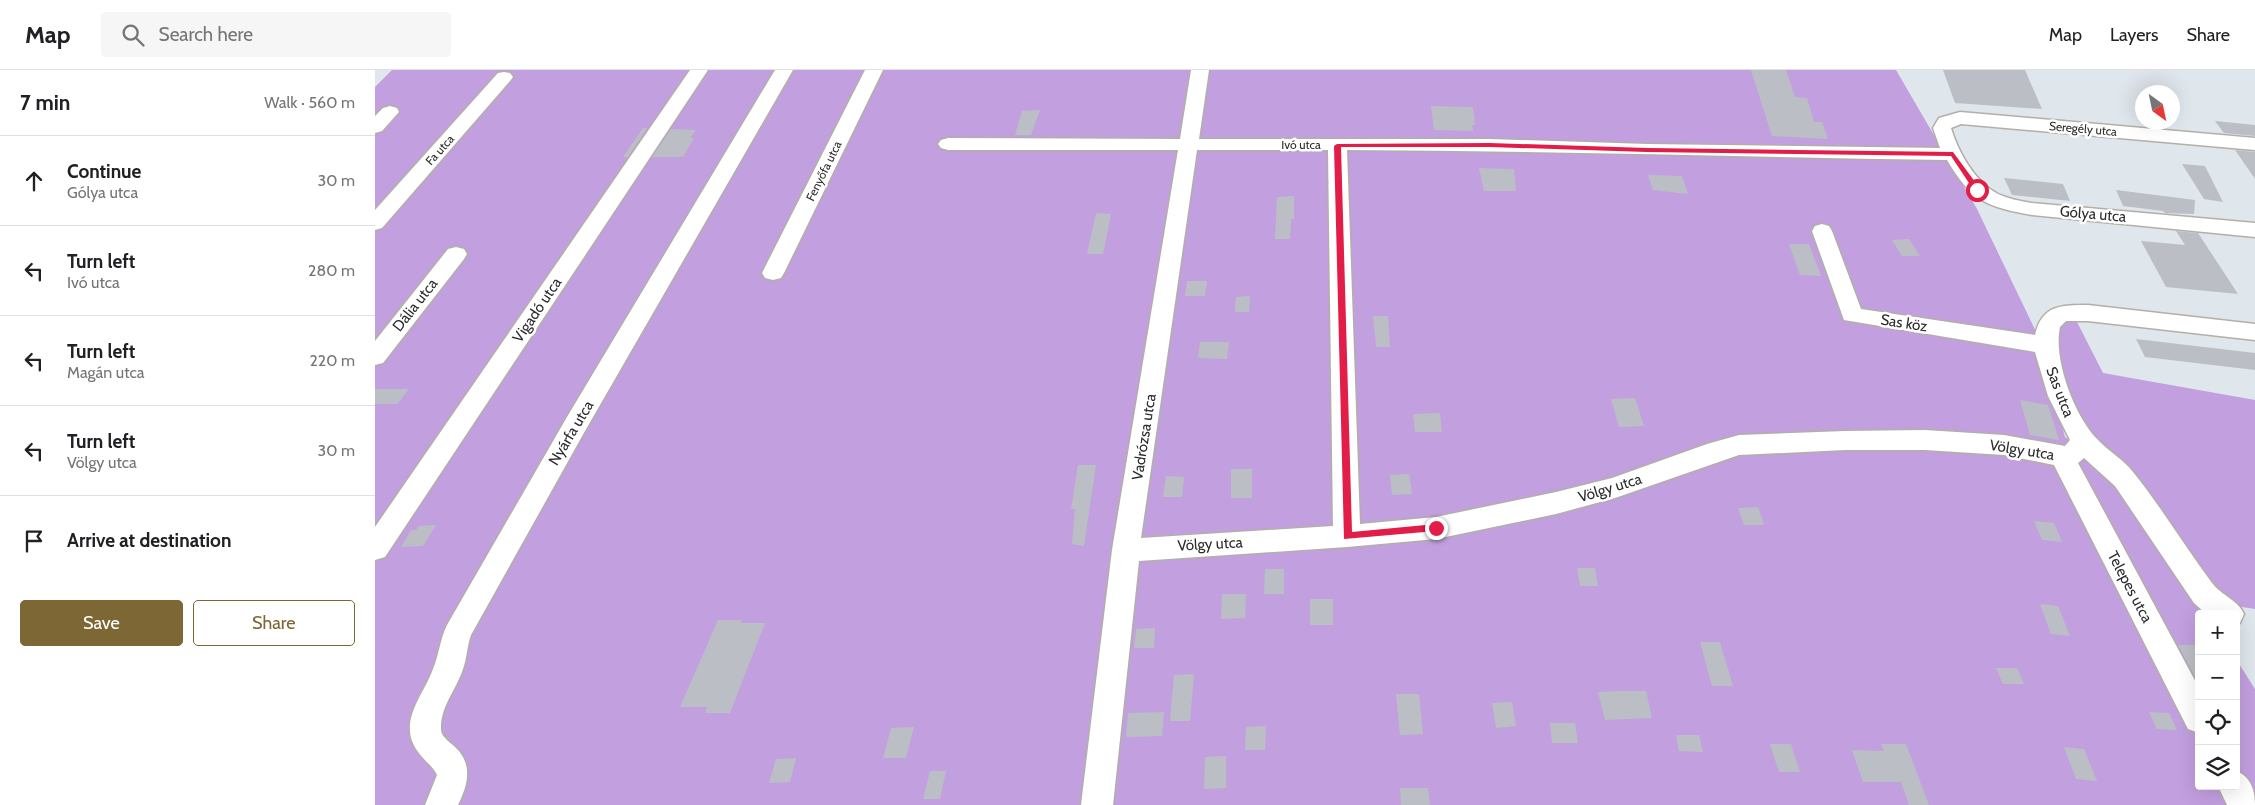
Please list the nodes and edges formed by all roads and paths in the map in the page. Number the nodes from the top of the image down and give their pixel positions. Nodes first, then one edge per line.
1 (699, 70) edge
2 (784, 70) edge
3 (874, 70) edge
4 (1200, 70) edge
5 (504, 77) dead end
6 (390, 112) dead end
7 (375, 127) edge
8 (948, 144) dead end
9 (1189, 144) junction
10 (2255, 144) edge
11 (1337, 146) junction
12 (1953, 154) junction
13 (375, 223) edge
14 (2255, 230) edge
15 (1822, 231) dead end
16 (455, 254) dead end
17 (773, 273) dead end
18 (2255, 332) edge
19 (2045, 345) junction
20 (375, 357) edge
21 (2073, 449) junction
22 (1347, 536) junction
23 (375, 549) edge
24 (1126, 550) junction
25 (2223, 610) edge
26 (2195, 710) edge
27 (2236, 790) edge
28 (441, 805) edge
29 (1097, 805) edge
30 (2244, 805) edge

1 - 23 street, Vigadó utca
2 - 28 street, Nyárfa utca
3 - 17 street, Fenyőfa utca
4 - 9 street, Vadrózsa utca
5 - 13 street, Fa utca
6 - 7 street
8 - 9 street, Ivó utca
9 - 11 street, Ivó utca
9 - 24 street, Vadrózsa utca
10 - 12 street, Seregély utca
11 - 12 street, Ivó utca
11 - 22 street
12 - 14 street, Gólya utca
15 - 19 street, Sas köz
16 - 20 street, Dália utca
18 - 19 street, Sas utca
19 - 21 street, Sas utca
21 - 22 street, Völgy utca
21 - 25 street, Sas utca
21 - 26 street, Telepes utca
22 - 24 street, Völgy utca
24 - 29 street, Vadrózsa utca
27 - 30 street

